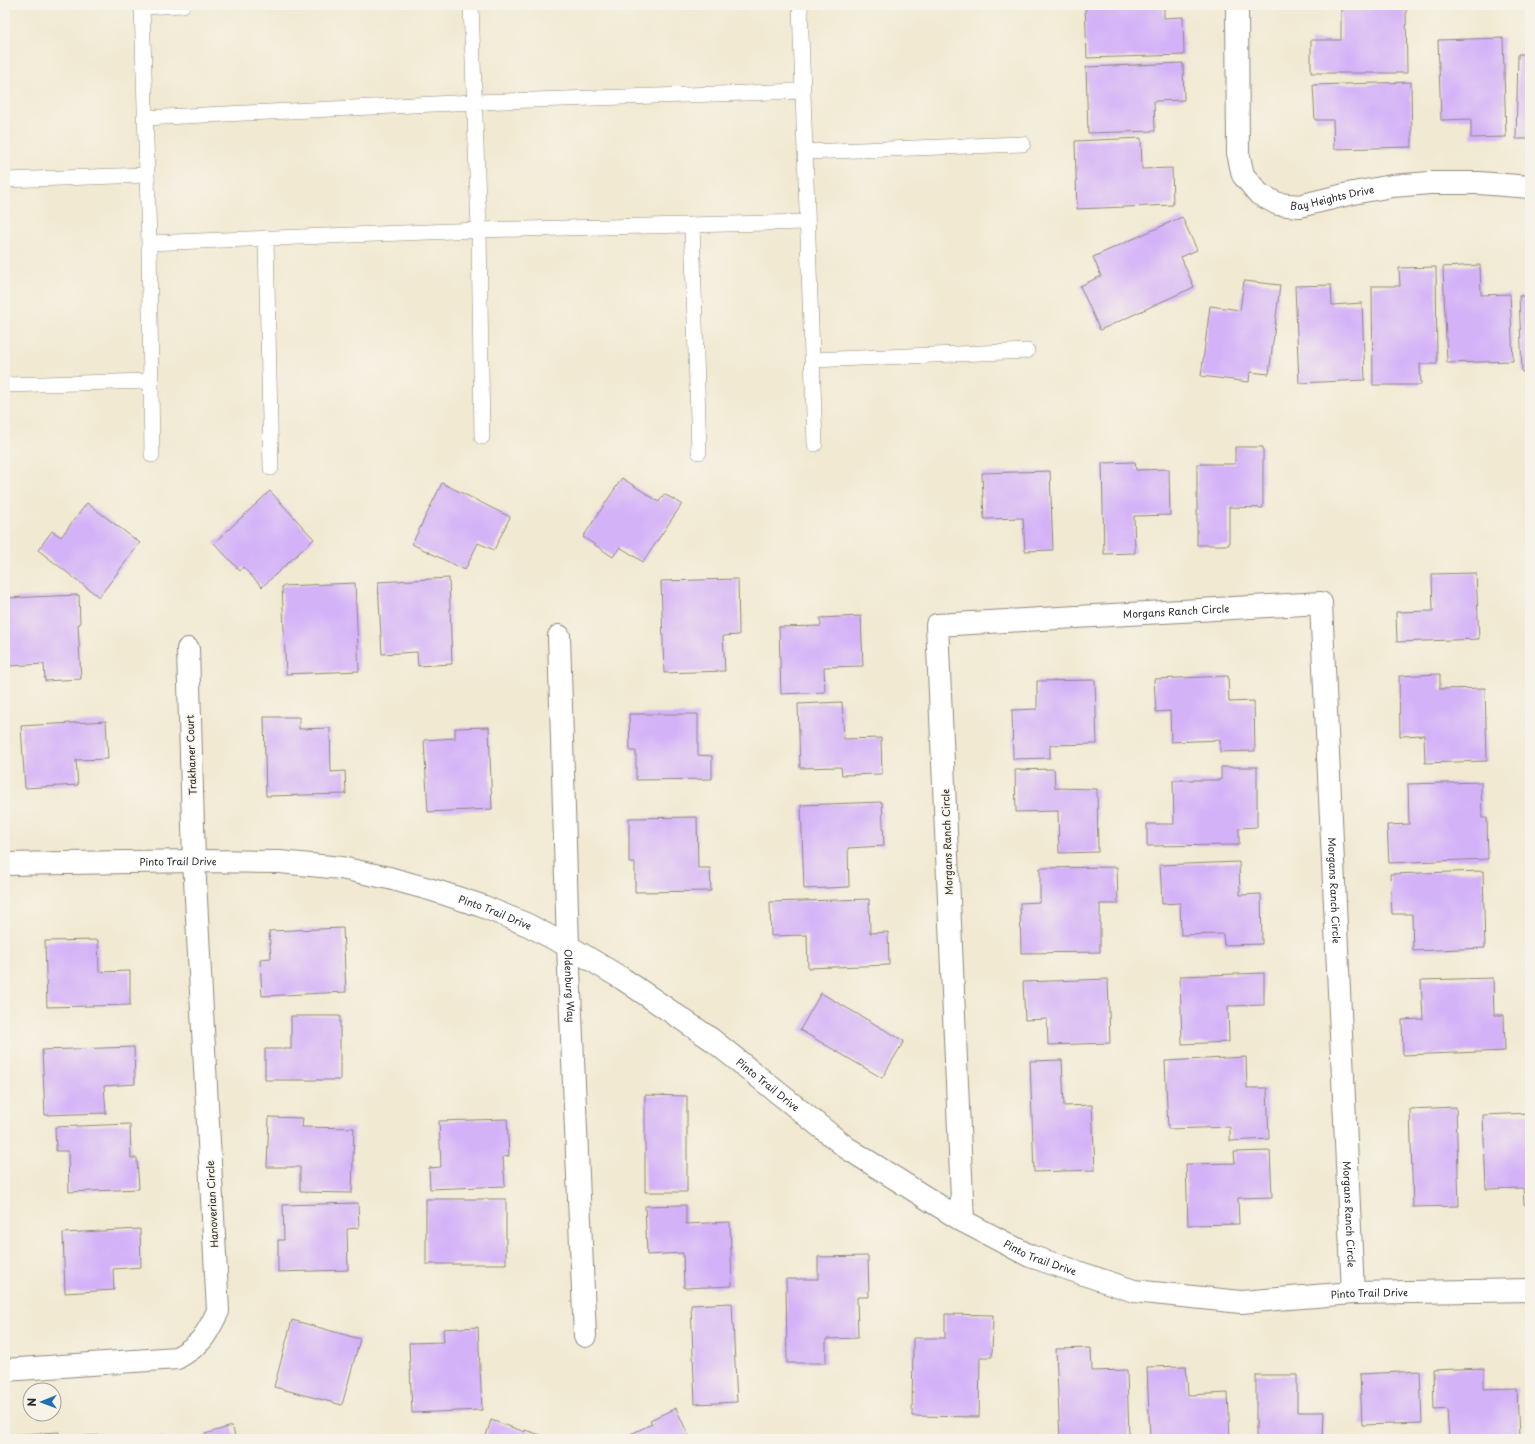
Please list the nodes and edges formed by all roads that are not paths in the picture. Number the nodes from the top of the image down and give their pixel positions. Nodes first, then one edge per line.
1 (183, 5) edge
2 (472, 5) edge
3 (800, 5) edge
4 (1237, 5) edge
5 (142, 6) edge
6 (803, 91) junction
7 (475, 102) junction
8 (144, 118) junction
9 (1023, 144) dead end
10 (805, 152) junction
11 (146, 175) junction
12 (5, 180) edge
13 (1530, 187) edge
14 (808, 222) junction
15 (692, 225) junction
16 (479, 230) junction
17 (266, 238) junction
18 (149, 243) junction
19 (1027, 351) dead end
20 (812, 360) junction
21 (151, 381) junction
22 (5, 385) edge
23 (482, 437) dead end
24 (815, 444) dead end
25 (699, 452) dead end
26 (152, 455) dead end
27 (271, 468) dead end
28 (559, 636) dead end
29 (188, 649) dead end
30 (194, 861) junction
31 (5, 864) edge
32 (568, 946) junction
33 (963, 1221) junction
34 (1530, 1290) edge
35 (1352, 1293) junction
36 (585, 1336) dead end
37 (5, 1370) edge

1 - 5 lane
2 - 7 lane
3 - 6 lane
4 - 13 street, Bay Heights Drive
5 - 8 lane
6 - 7 lane
6 - 10 lane
7 - 8 lane
7 - 16 lane
8 - 11 lane
9 - 10 lane
10 - 14 lane
11 - 12 lane
11 - 18 lane
14 - 15 lane
14 - 20 lane
15 - 16 lane
15 - 25 lane
16 - 17 lane
16 - 23 lane
17 - 18 lane
17 - 27 lane
18 - 21 lane
19 - 20 lane
20 - 24 lane
21 - 22 lane
21 - 26 lane
28 - 32 street, Oldenburg Way
29 - 30 street, Trakhaner Court
30 - 31 street, Pinto Trail Drive
30 - 32 street, Pinto Trail Drive
30 - 37 street, Hanoverian Circle
32 - 33 street, Pinto Trail Drive
32 - 36 street, Oldenburg Way
33 - 35 street, Pinto Trail Drive
33 - 35 street, Morgans Ranch Circle
34 - 35 street, Pinto Trail Drive

